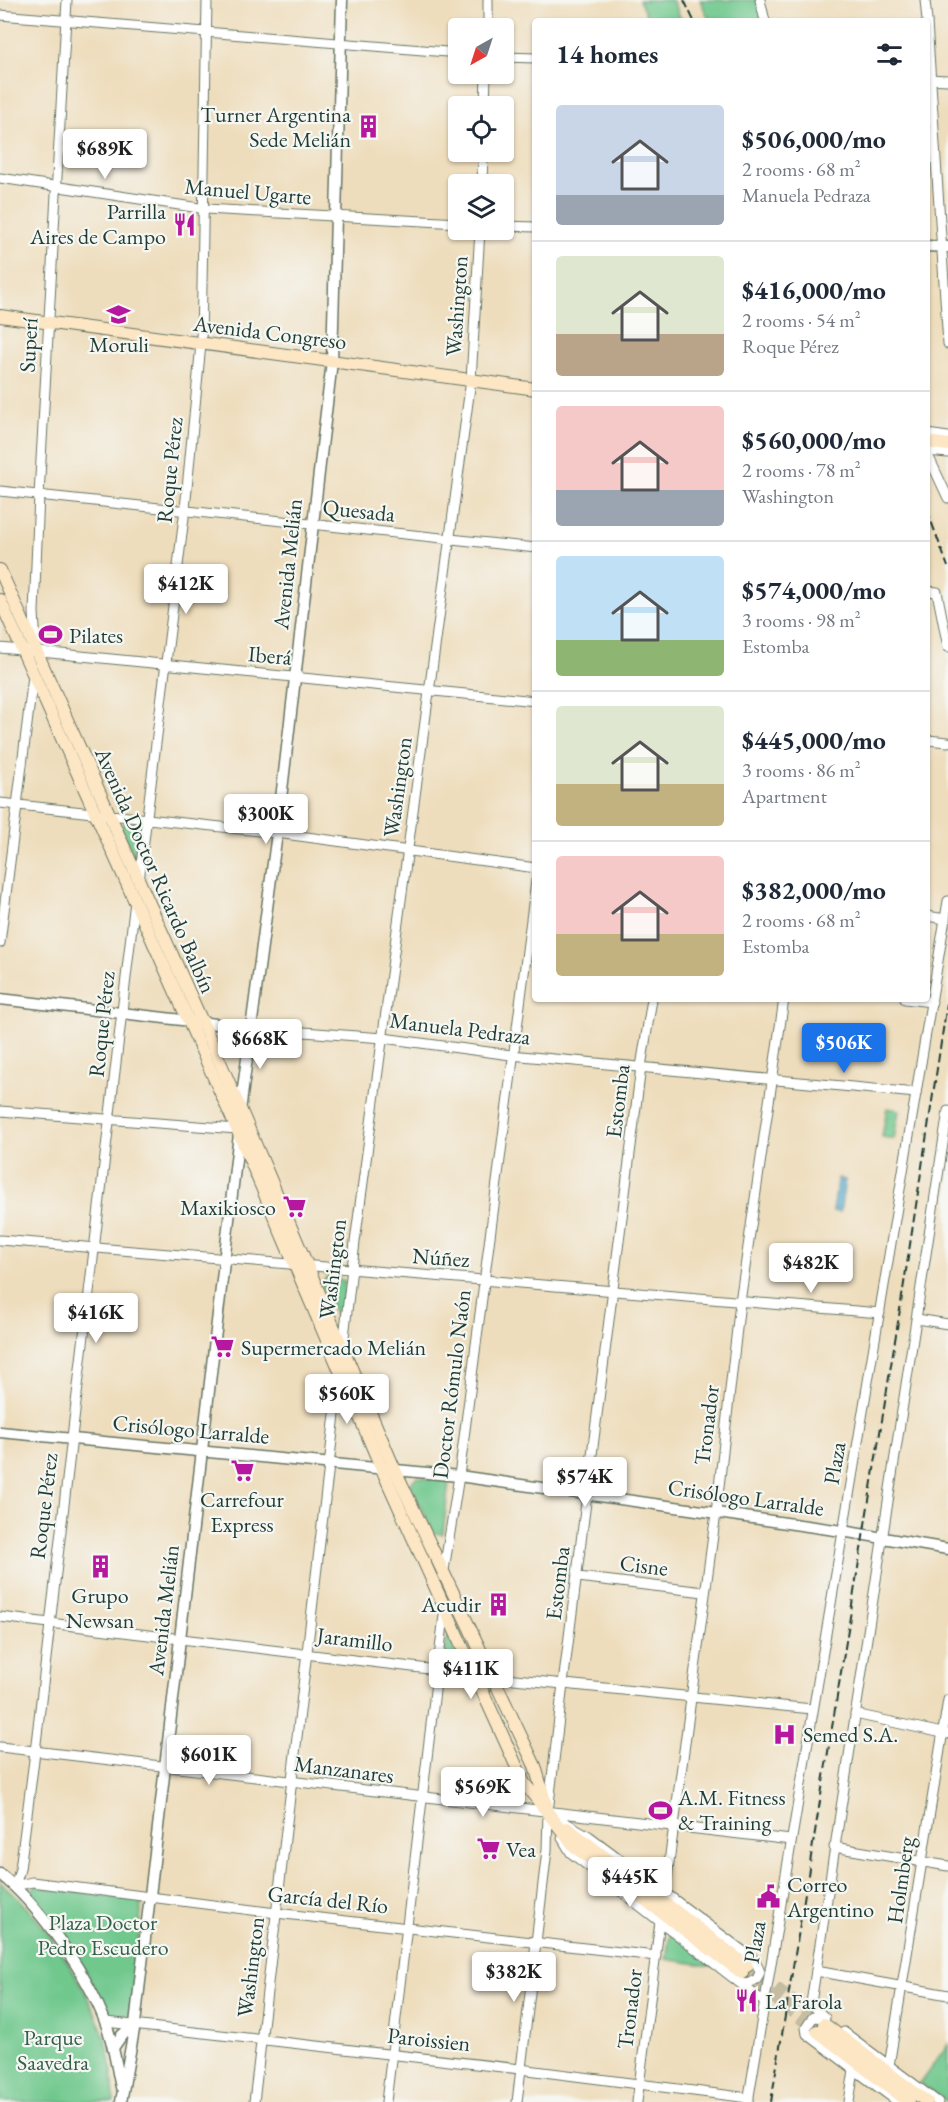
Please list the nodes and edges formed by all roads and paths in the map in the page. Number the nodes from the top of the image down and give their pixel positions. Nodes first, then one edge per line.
1 (67, 0) edge
2 (207, 0) edge
3 (342, 0) edge
4 (488, 0) edge
5 (760, 0) edge
6 (926, 0) edge
7 (0, 15) edge
8 (488, 18) edge
9 (764, 18) edge
10 (927, 18) edge
11 (66, 20) junction
12 (207, 33) junction
13 (341, 43) junction
14 (448, 52) edge
15 (514, 57) edge
16 (532, 58) edge
17 (930, 79) edge
18 (948, 80) edge
19 (930, 90) edge
20 (0, 178) edge
21 (57, 187) junction
22 (206, 209) junction
23 (336, 218) junction
24 (448, 223) edge
25 (514, 226) edge
26 (532, 227) edge
27 (479, 240) edge
28 (930, 246) edge
29 (945, 247) edge
30 (0, 316) edge
31 (49, 322) junction
32 (201, 344) junction
33 (948, 344) edge
34 (332, 361) junction
35 (471, 380) junction
36 (532, 388) edge
37 (930, 434) edge
38 (948, 437) edge
39 (930, 442) edge
40 (948, 445) edge
41 (930, 452) edge
42 (948, 453) edge
43 (930, 459) edge
44 (0, 491) edge
45 (39, 495) junction
46 (948, 498) edge
47 (185, 509) junction
48 (311, 524) junction
49 (451, 540) junction
50 (532, 548) edge
51 (0, 570) edge
52 (932, 591) edge
53 (0, 600) edge
54 (948, 647) edge
55 (0, 648) edge
56 (30, 652) junction
57 (167, 665) junction
58 (34, 673) junction
59 (294, 677) junction
60 (430, 691) junction
61 (532, 701) edge
62 (930, 740) edge
63 (948, 742) edge
64 (0, 803) edge
65 (16, 805) junction
66 (94, 812) junction
67 (108, 815) junction
68 (148, 819) junction
69 (277, 832) junction
70 (408, 851) junction
71 (532, 867) edge
72 (139, 882) junction
73 (948, 901) edge
74 (135, 903) junction
75 (532, 909) edge
76 (930, 916) edge
77 (945, 919) junction
78 (0, 943) edge
79 (0, 999) edge
80 (652, 1002) edge
81 (784, 1002) edge
82 (932, 1002) joint
83 (122, 1013) junction
84 (188, 1021) junction
85 (202, 1023) junction
86 (251, 1028) junction
87 (383, 1038) junction
88 (511, 1055) junction
89 (641, 1066) junction
90 (771, 1081) junction
91 (916, 1093) junction
92 (241, 1110) junction
93 (0, 1111) edge
94 (948, 1111) edge
95 (110, 1119) junction
96 (238, 1132) junction
97 (0, 1240) edge
98 (93, 1247) junction
99 (225, 1259) junction
100 (300, 1266) junction
101 (351, 1270) junction
102 (484, 1280) junction
103 (612, 1293) junction
104 (740, 1302) junction
105 (880, 1313) junction
106 (917, 1319) junction
107 (948, 1324) edge
108 (343, 1349) junction
109 (340, 1371) junction
110 (0, 1432) edge
111 (71, 1438) junction
112 (202, 1451) junction
113 (331, 1462) junction
114 (387, 1467) junction
115 (459, 1476) junction
116 (586, 1494) junction
117 (716, 1513) junction
118 (842, 1531) junction
119 (882, 1538) junction
120 (948, 1549) edge
121 (444, 1570) junction
122 (578, 1577) junction
123 (704, 1592) junction
124 (445, 1605) junction
125 (0, 1617) edge
126 (49, 1623) junction
127 (179, 1637) junction
128 (308, 1653) junction
129 (438, 1669) junction
130 (477, 1674) junction
131 (495, 1677) junction
132 (563, 1684) junction
133 (691, 1695) junction
134 (948, 1700) edge
135 (812, 1709) junction
136 (855, 1714) junction
137 (945, 1734) edge
138 (0, 1747) edge
139 (35, 1752) junction
140 (164, 1767) junction
141 (292, 1782) junction
142 (422, 1798) junction
143 (548, 1812) junction
144 (674, 1826) junction
145 (791, 1840) junction
146 (834, 1847) junction
147 (923, 1862) junction
148 (948, 1866) edge
149 (0, 1874) edge
150 (15, 1886) junction
151 (665, 1892) junction
152 (149, 1897) junction
153 (276, 1913) junction
154 (660, 1921) junction
155 (407, 1927) junction
156 (536, 1941) junction
157 (772, 1955) junction
158 (656, 1956) junction
159 (746, 1971) junction
160 (816, 1971) junction
161 (903, 1987) junction
162 (948, 1995) edge
163 (764, 2001) junction
164 (106, 2022) junction
165 (135, 2024) junction
166 (822, 2024) junction
167 (261, 2040) junction
168 (114, 2048) junction
169 (392, 2055) junction
170 (889, 2066) junction
171 (520, 2068) junction
172 (854, 2070) junction
173 (639, 2085) junction
174 (122, 2096) edge
175 (886, 2098) edge
176 (749, 2100) edge
177 (254, 2102) edge
178 (386, 2102) edge
179 (517, 2102) edge
180 (637, 2102) edge
181 (849, 2102) edge
182 (898, 2102) edge
183 (909, 2102) edge
184 (927, 2102) edge
185 (938, 2102) edge

1 - 11 street, Superí
2 - 12 street, Roque Pérez
3 - 13 street, Avenida Melián
4 - 8 street
5 - 9 street
6 - 10 street
7 - 11 street
11 - 12 street
11 - 21 street, Superí
12 - 13 street
12 - 22 street, Roque Pérez
13 - 14 street
13 - 23 street, Avenida Melián
15 - 16 street
17 - 18 street
19 - 29 street
20 - 21 street, Manuel Ugarte
21 - 22 street, Manuel Ugarte
21 - 31 street, Superí
22 - 23 street, Manuel Ugarte
22 - 32 street, Roque Pérez
23 - 24 street, Manuel Ugarte
23 - 34 street, Avenida Melián
25 - 26 street
27 - 35 street, Washington
28 - 29 street
29 - 33 street
30 - 31 main road, Avenida Congreso
31 - 32 main road, Avenida Congreso
31 - 45 street, Superí
32 - 34 main road, Avenida Congreso
32 - 47 street, Roque Pérez
34 - 35 main road, Avenida Congreso
34 - 48 street, Avenida Melián
35 - 36 main road, Avenida Congreso
35 - 49 street, Washington
37 - 38 street
39 - 40 main road
41 - 42 street
43 - 46 street
44 - 45 street, Quesada
45 - 47 street, Quesada
45 - 56 street, Superí
47 - 48 street, Quesada
47 - 57 street, Roque Pérez
48 - 49 street, Quesada
48 - 59 street, Avenida Melián
49 - 50 street, Quesada
49 - 60 street, Washington
51 - 56 main road, Avenida Doctor Ricardo Balbín
52 - 54 street
53 - 56 main road, Avenida Doctor Ricardo Balbín
55 - 56 street, Iberá
56 - 57 street, Iberá
56 - 58 main road, Avenida Doctor Ricardo Balbín
56 - 67 main road, Avenida Doctor Ricardo Balbín
57 - 59 street, Iberá
57 - 68 street, Roque Pérez
58 - 65 street
58 - 66 main road, Avenida Doctor Ricardo Balbín
59 - 60 street, Iberá
59 - 69 street, Avenida Melián
60 - 61 street, Iberá
60 - 70 street, Washington
62 - 63 street
64 - 65 street
65 - 66 street
65 - 78 street
66 - 67 street
66 - 74 main road, Avenida Doctor Ricardo Balbín
67 - 68 street
67 - 72 main road, Avenida Doctor Ricardo Balbín
68 - 69 street
68 - 72 street, Roque Pérez
69 - 70 street
69 - 86 street, Avenida Melián
70 - 71 street
70 - 87 street, Washington
72 - 74 street, Roque Pérez
72 - 85 main road, Avenida Doctor Ricardo Balbín
73 - 77 street, Plaza
74 - 83 street, Roque Pérez
74 - 84 main road, Avenida Doctor Ricardo Balbín
75 - 88 street, Doctor Rómulo Naón
76 - 77 street
77 - 82 street, Plaza
79 - 83 street, Manuela Pedraza
80 - 89 street, Estomba
81 - 90 street, Tronador
82 - 91 street, Plaza
83 - 84 street, Manuela Pedraza
83 - 95 street, Roque Pérez
84 - 85 street, Manuela Pedraza
84 - 96 main road, Avenida Doctor Ricardo Balbín
85 - 86 street, Manuela Pedraza
85 - 92 main road, Avenida Doctor Ricardo Balbín
86 - 87 street, Manuela Pedraza
86 - 92 street, Avenida Melián
87 - 88 street, Manuela Pedraza
87 - 101 street, Washington
88 - 89 street, Manuela Pedraza
88 - 102 street, Doctor Rómulo Naón
89 - 90 street, Manuela Pedraza
89 - 103 street, Estomba
90 - 91 street, Manuela Pedraza
90 - 104 street, Tronador
91 - 105 street, Plaza
92 - 96 street, Avenida Melián
92 - 100 main road, Avenida Doctor Ricardo Balbín
93 - 95 street
94 - 106 street
95 - 96 street
95 - 98 street, Roque Pérez
96 - 99 street, Avenida Melián
96 - 100 main road, Avenida Doctor Ricardo Balbín
97 - 98 street, Núñez
98 - 99 street, Núñez
98 - 111 street, Roque Pérez
99 - 100 street, Núñez
99 - 112 street, Avenida Melián
100 - 101 street, Núñez
100 - 108 main road, Avenida Doctor Ricardo Balbín
100 - 109 main road, Avenida Doctor Ricardo Balbín
101 - 102 street, Núñez
101 - 108 street, Washington
102 - 103 street, Núñez
102 - 115 street, Doctor Rómulo Naón
103 - 104 street, Núñez
103 - 116 street, Estomba
104 - 105 street, Núñez
104 - 117 street, Tronador
105 - 118 street, Plaza
106 - 107 street
106 - 119 street
108 - 114 main road, Avenida Doctor Ricardo Balbín
109 - 113 street, Washington
109 - 114 main road, Avenida Doctor Ricardo Balbín
110 - 111 street, Crisólogo Larralde
111 - 112 street, Crisólogo Larralde
111 - 126 street, Roque Pérez
112 - 113 street, Crisólogo Larralde
112 - 127 street, Avenida Melián
113 - 114 street, Crisólogo Larralde
113 - 128 street, Washington
114 - 115 street, Crisólogo Larralde
114 - 121 main road, Avenida Doctor Ricardo Balbín
114 - 124 main road, Avenida Doctor Ricardo Balbín
115 - 116 street, Crisólogo Larralde
115 - 121 street, Doctor Rómulo Naón
116 - 117 street, Crisólogo Larralde
116 - 122 street, Estomba
117 - 118 street, Crisólogo Larralde
117 - 123 street, Tronador
118 - 119 street, Crisólogo Larralde
118 - 135 street, Plaza
119 - 120 street, Crisólogo Larralde
119 - 136 street
121 - 131 main road, Avenida Doctor Ricardo Balbín
122 - 123 street, Cisne
122 - 132 street, Estomba
123 - 133 street, Tronador
124 - 129 street
124 - 130 main road, Avenida Doctor Ricardo Balbín
125 - 126 street, Jaramillo
126 - 127 street, Jaramillo
126 - 139 street, Roque Pérez
127 - 128 street, Jaramillo
127 - 140 street, Avenida Melián
128 - 129 street, Jaramillo
128 - 141 street, Washington
129 - 130 street, Jaramillo
129 - 142 street
130 - 131 street, Jaramillo
130 - 143 main road, Avenida Doctor Ricardo Balbín
131 - 132 street, Jaramillo
131 - 143 main road, Avenida Doctor Ricardo Balbín
132 - 133 street, Jaramillo
132 - 143 street, Estomba
133 - 135 street, Jaramillo
133 - 144 street, Tronador
134 - 137 street, Holmberg
135 - 145 street, Plaza
136 - 137 street
136 - 146 street
137 - 147 street, Holmberg
138 - 139 street, Manzanares
139 - 140 street, Manzanares
139 - 150 street, Roque Pérez
140 - 141 street, Manzanares
140 - 152 street, Avenida Melián
141 - 142 street, Manzanares
141 - 153 street, Washington
142 - 143 street, Manzanares
142 - 155 street
143 - 144 street, Manzanares
143 - 151 street, Avenida Doctor Ricardo Balbín
143 - 154 street, Avenida Doctor Ricardo Balbín
143 - 156 street, Estomba
143 - 159 main road
144 - 145 street, Manzanares
144 - 151 street, Tronador
145 - 157 street, Plaza
146 - 147 street
146 - 160 street
147 - 148 street
147 - 161 street, Holmberg
149 - 150 street
150 - 152 street, García del Río
150 - 164 street
151 - 159 street, Avenida Doctor Ricardo Balbín
152 - 153 street, García del Río
152 - 165 street, Avenida Melián
153 - 155 street, García del Río
153 - 167 street, Washington
154 - 158 street, Tronador
154 - 159 street, Avenida Doctor Ricardo Balbín
155 - 156 street, García del Río
155 - 169 street
156 - 158 street, García del Río
156 - 171 street, Estomba
157 - 159 street
157 - 163 street, Plaza
158 - 173 street, Tronador
159 - 163 street, Avenida Doctor Ricardo Balbín
160 - 161 street
160 - 166 street
161 - 162 street
161 - 170 street, Holmberg
163 - 176 street, Plaza
164 - 165 street, Paroissien
164 - 168 street, Avenida Melián
165 - 167 street, Paroissien
165 - 168 street
165 - 174 street, Avenida Melián
166 - 170 street
166 - 172 street
166 - 183 main road
166 - 184 main road
167 - 169 street, Paroissien
167 - 177 street, Washington
168 - 174 street, Avenida Melián
169 - 171 street, Paroissien
169 - 178 street
170 - 185 street
171 - 173 street, Paroissien
171 - 179 street, Estomba
172 - 175 street
172 - 181 street
173 - 176 street, Paroissien
173 - 180 street, Tronador
175 - 182 street

